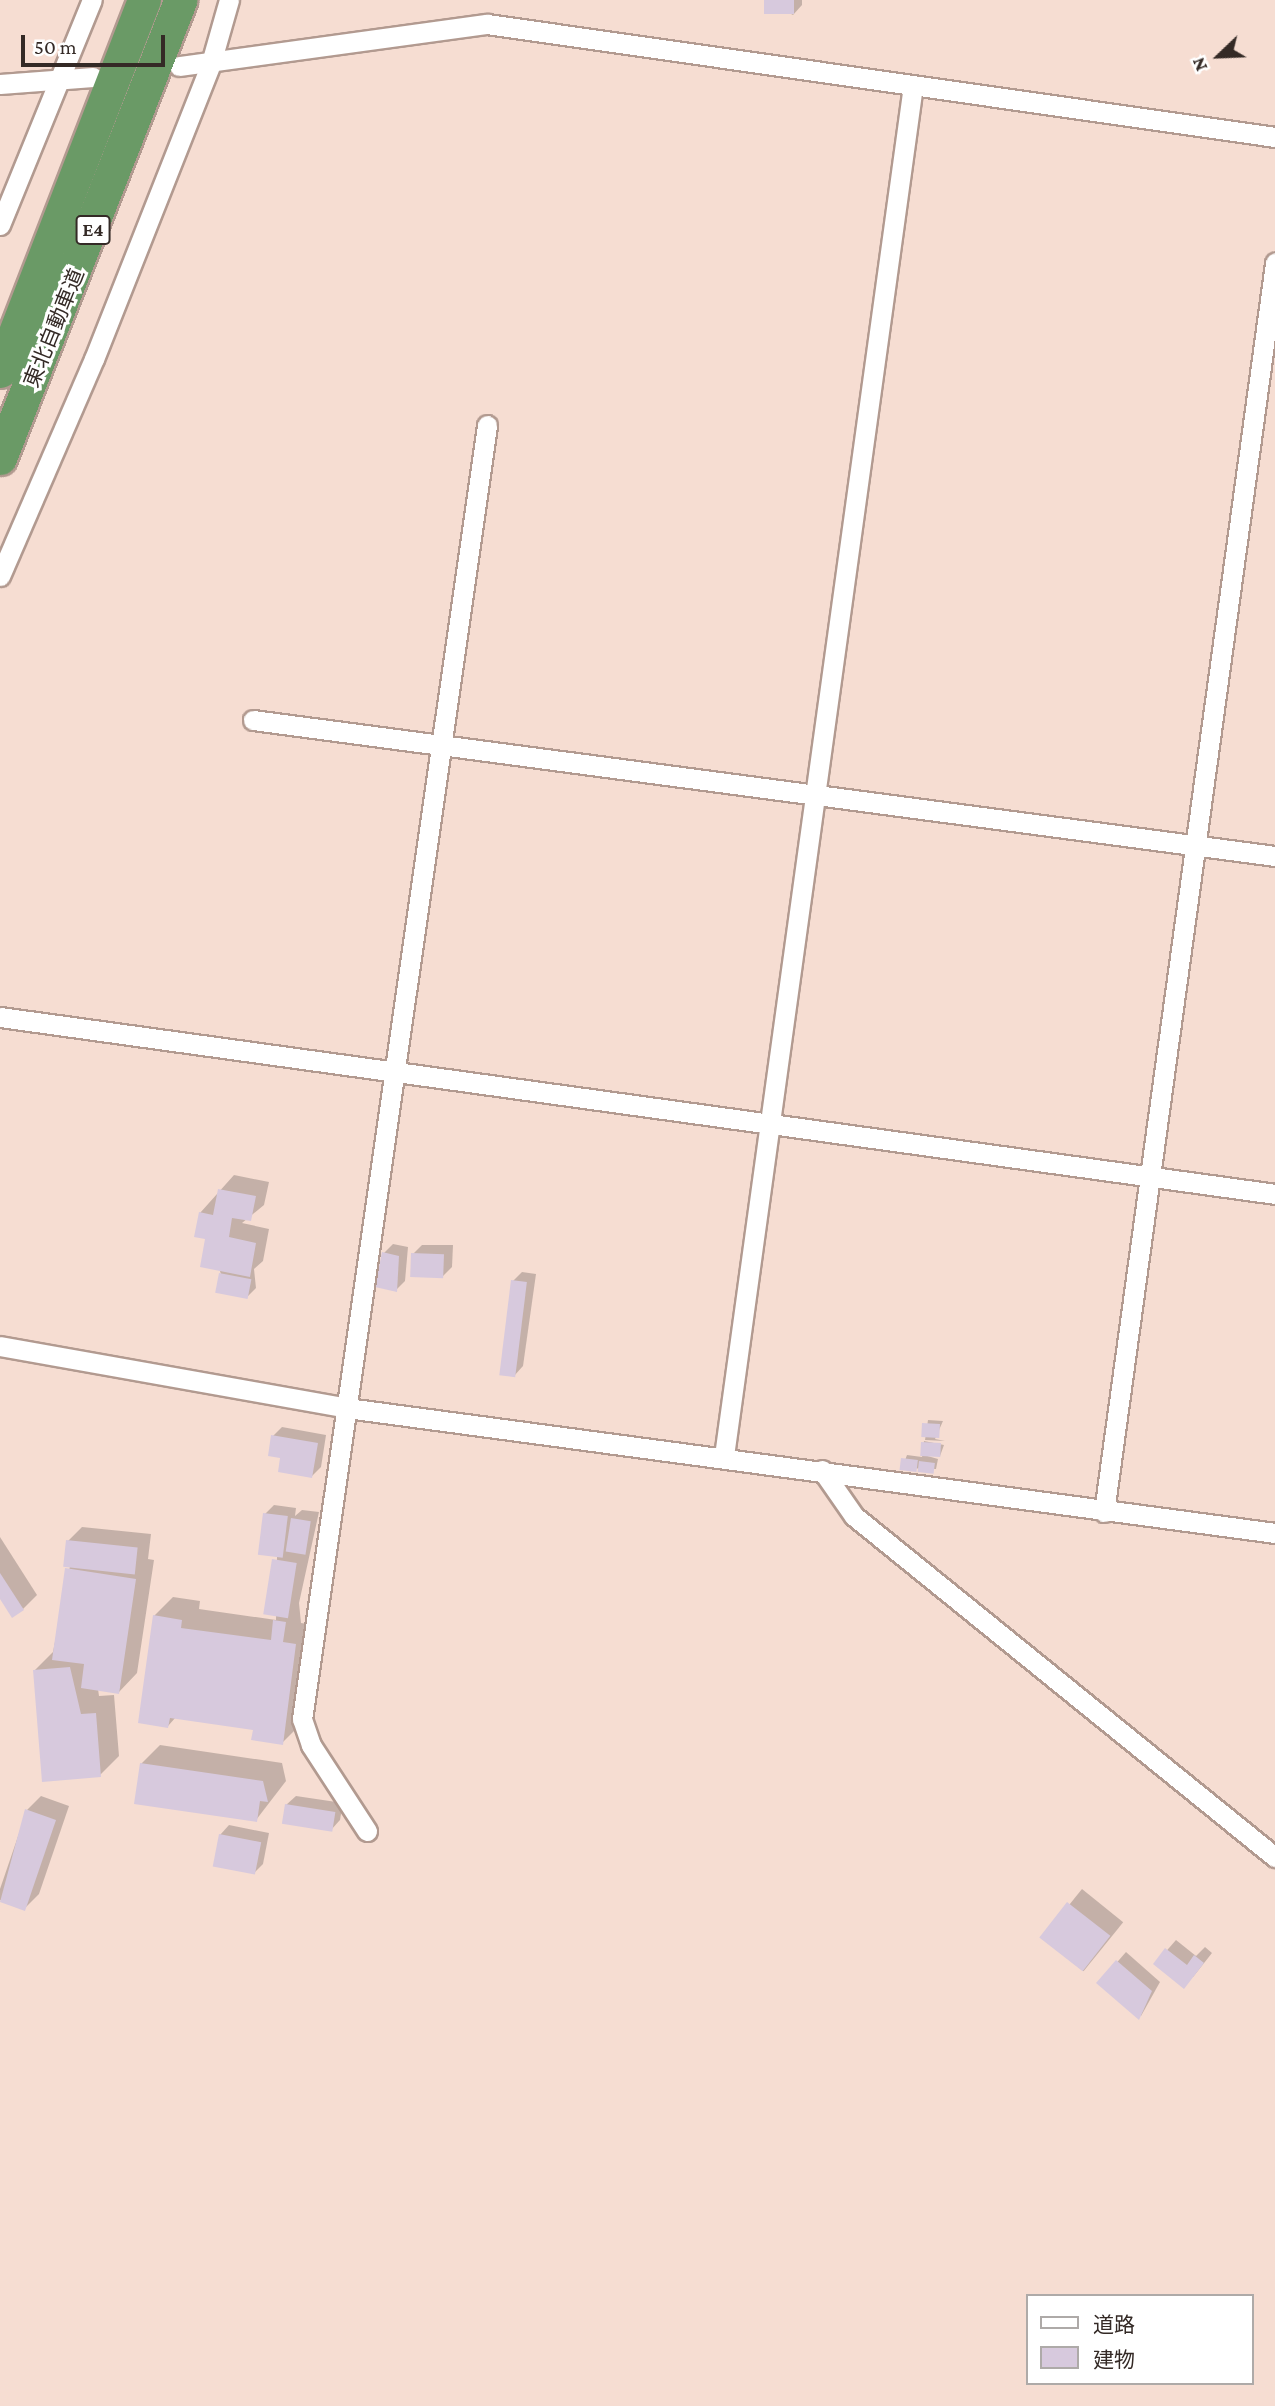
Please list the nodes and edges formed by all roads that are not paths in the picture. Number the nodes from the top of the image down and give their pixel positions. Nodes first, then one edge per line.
1 (92, 0) edge
2 (144, 0) edge
3 (180, 0) edge
4 (229, 0) edge
5 (211, 62) junction
6 (179, 66) dead end
7 (93, 77) dead end
8 (58, 79) junction
9 (0, 84) edge
10 (913, 86) junction
11 (1275, 137) edge
12 (0, 225) edge
13 (1275, 263) edge
14 (0, 371) edge
15 (487, 425) dead end
16 (0, 458) edge
17 (0, 576) edge
18 (253, 720) dead end
19 (437, 747) junction
20 (815, 796) junction
21 (1194, 842) junction
22 (1275, 856) edge
23 (0, 1017) edge
24 (394, 1071) junction
25 (766, 1123) junction
26 (1149, 1177) junction
27 (1275, 1194) edge
28 (0, 1346) edge
29 (348, 1408) junction
30 (724, 1456) junction
31 (822, 1470) junction
32 (1104, 1512) junction
33 (1275, 1533) edge
34 (367, 1831) dead end
35 (1275, 1857) edge

1 - 8 street
2 - 14 highway, 東北自動車道 / E4
3 - 16 highway, 東北自動車道 / E4
4 - 5 street
5 - 6 street
5 - 10 street
5 - 17 street
7 - 8 street
8 - 9 street
8 - 12 street
10 - 11 street
10 - 20 street
13 - 21 street
15 - 19 street
18 - 19 street
19 - 20 street
19 - 24 street
20 - 21 street
20 - 25 street
21 - 22 street
21 - 26 street
23 - 24 street
24 - 25 street
24 - 29 street
25 - 26 street
25 - 30 street
26 - 27 street
26 - 32 street
28 - 29 street
29 - 30 street
29 - 34 street
30 - 31 street
31 - 32 street
31 - 35 street
32 - 33 street

